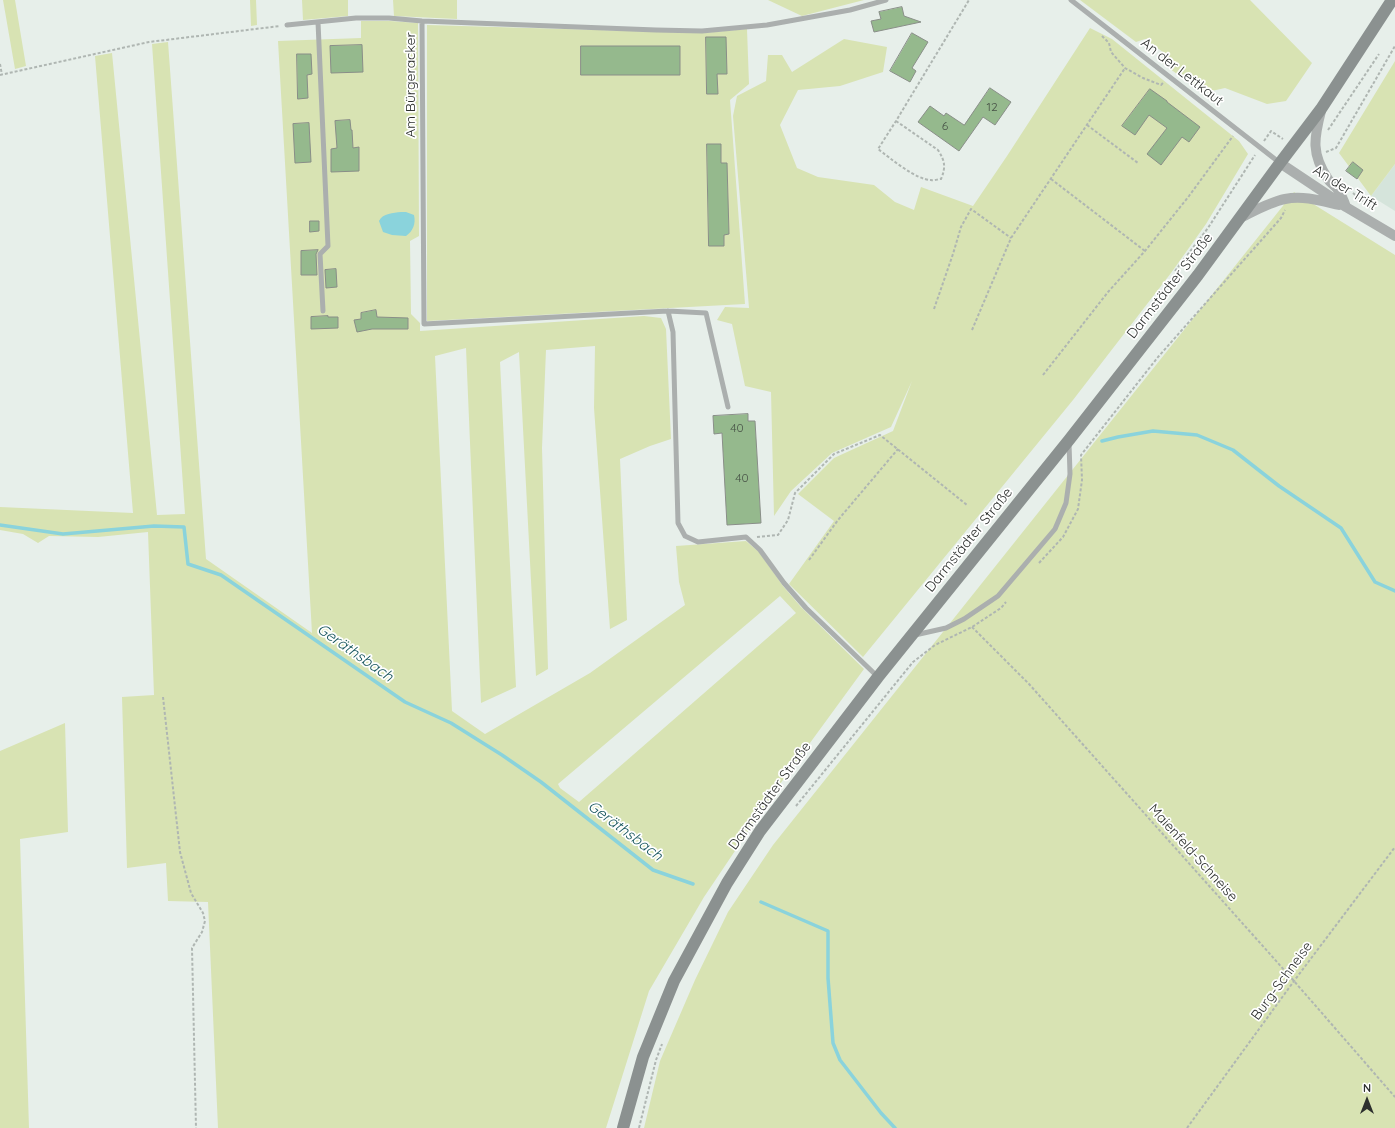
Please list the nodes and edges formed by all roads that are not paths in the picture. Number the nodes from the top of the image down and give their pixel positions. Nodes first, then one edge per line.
1 (886, 0) edge
2 (1071, 0) edge
3 (1392, 0) edge
4 (422, 21) junction
5 (318, 22) junction
6 (287, 25) road end
7 (1321, 109) junction
8 (1280, 163) junction
9 (1346, 207) junction
10 (1242, 217) junction
11 (1395, 236) edge
12 (322, 311) dead end
13 (668, 311) junction
14 (728, 407) dead end
15 (1069, 440) junction
16 (912, 635) junction
17 (878, 676) junction
18 (624, 1128) edge

1 - 4 lane, Am Bürgeracker
2 - 8 lane, An der Lettkaut
3 - 7 main road, Darmstädter Straße
4 - 5 lane
4 - 13 lane, Am Bürgeracker
5 - 6 lane
5 - 12 lane
7 - 8 main road, Darmstädter Straße
7 - 9 street
8 - 9 street, An der Trift
8 - 10 main road, Darmstädter Straße
9 - 10 street
9 - 11 street, An der Trift
10 - 15 main road, Darmstädter Straße
13 - 14 lane
13 - 17 lane
15 - 16 main road, Darmstädter Straße
15 - 16 lane
16 - 17 main road, Darmstädter Straße
17 - 18 main road, Darmstädter Straße

